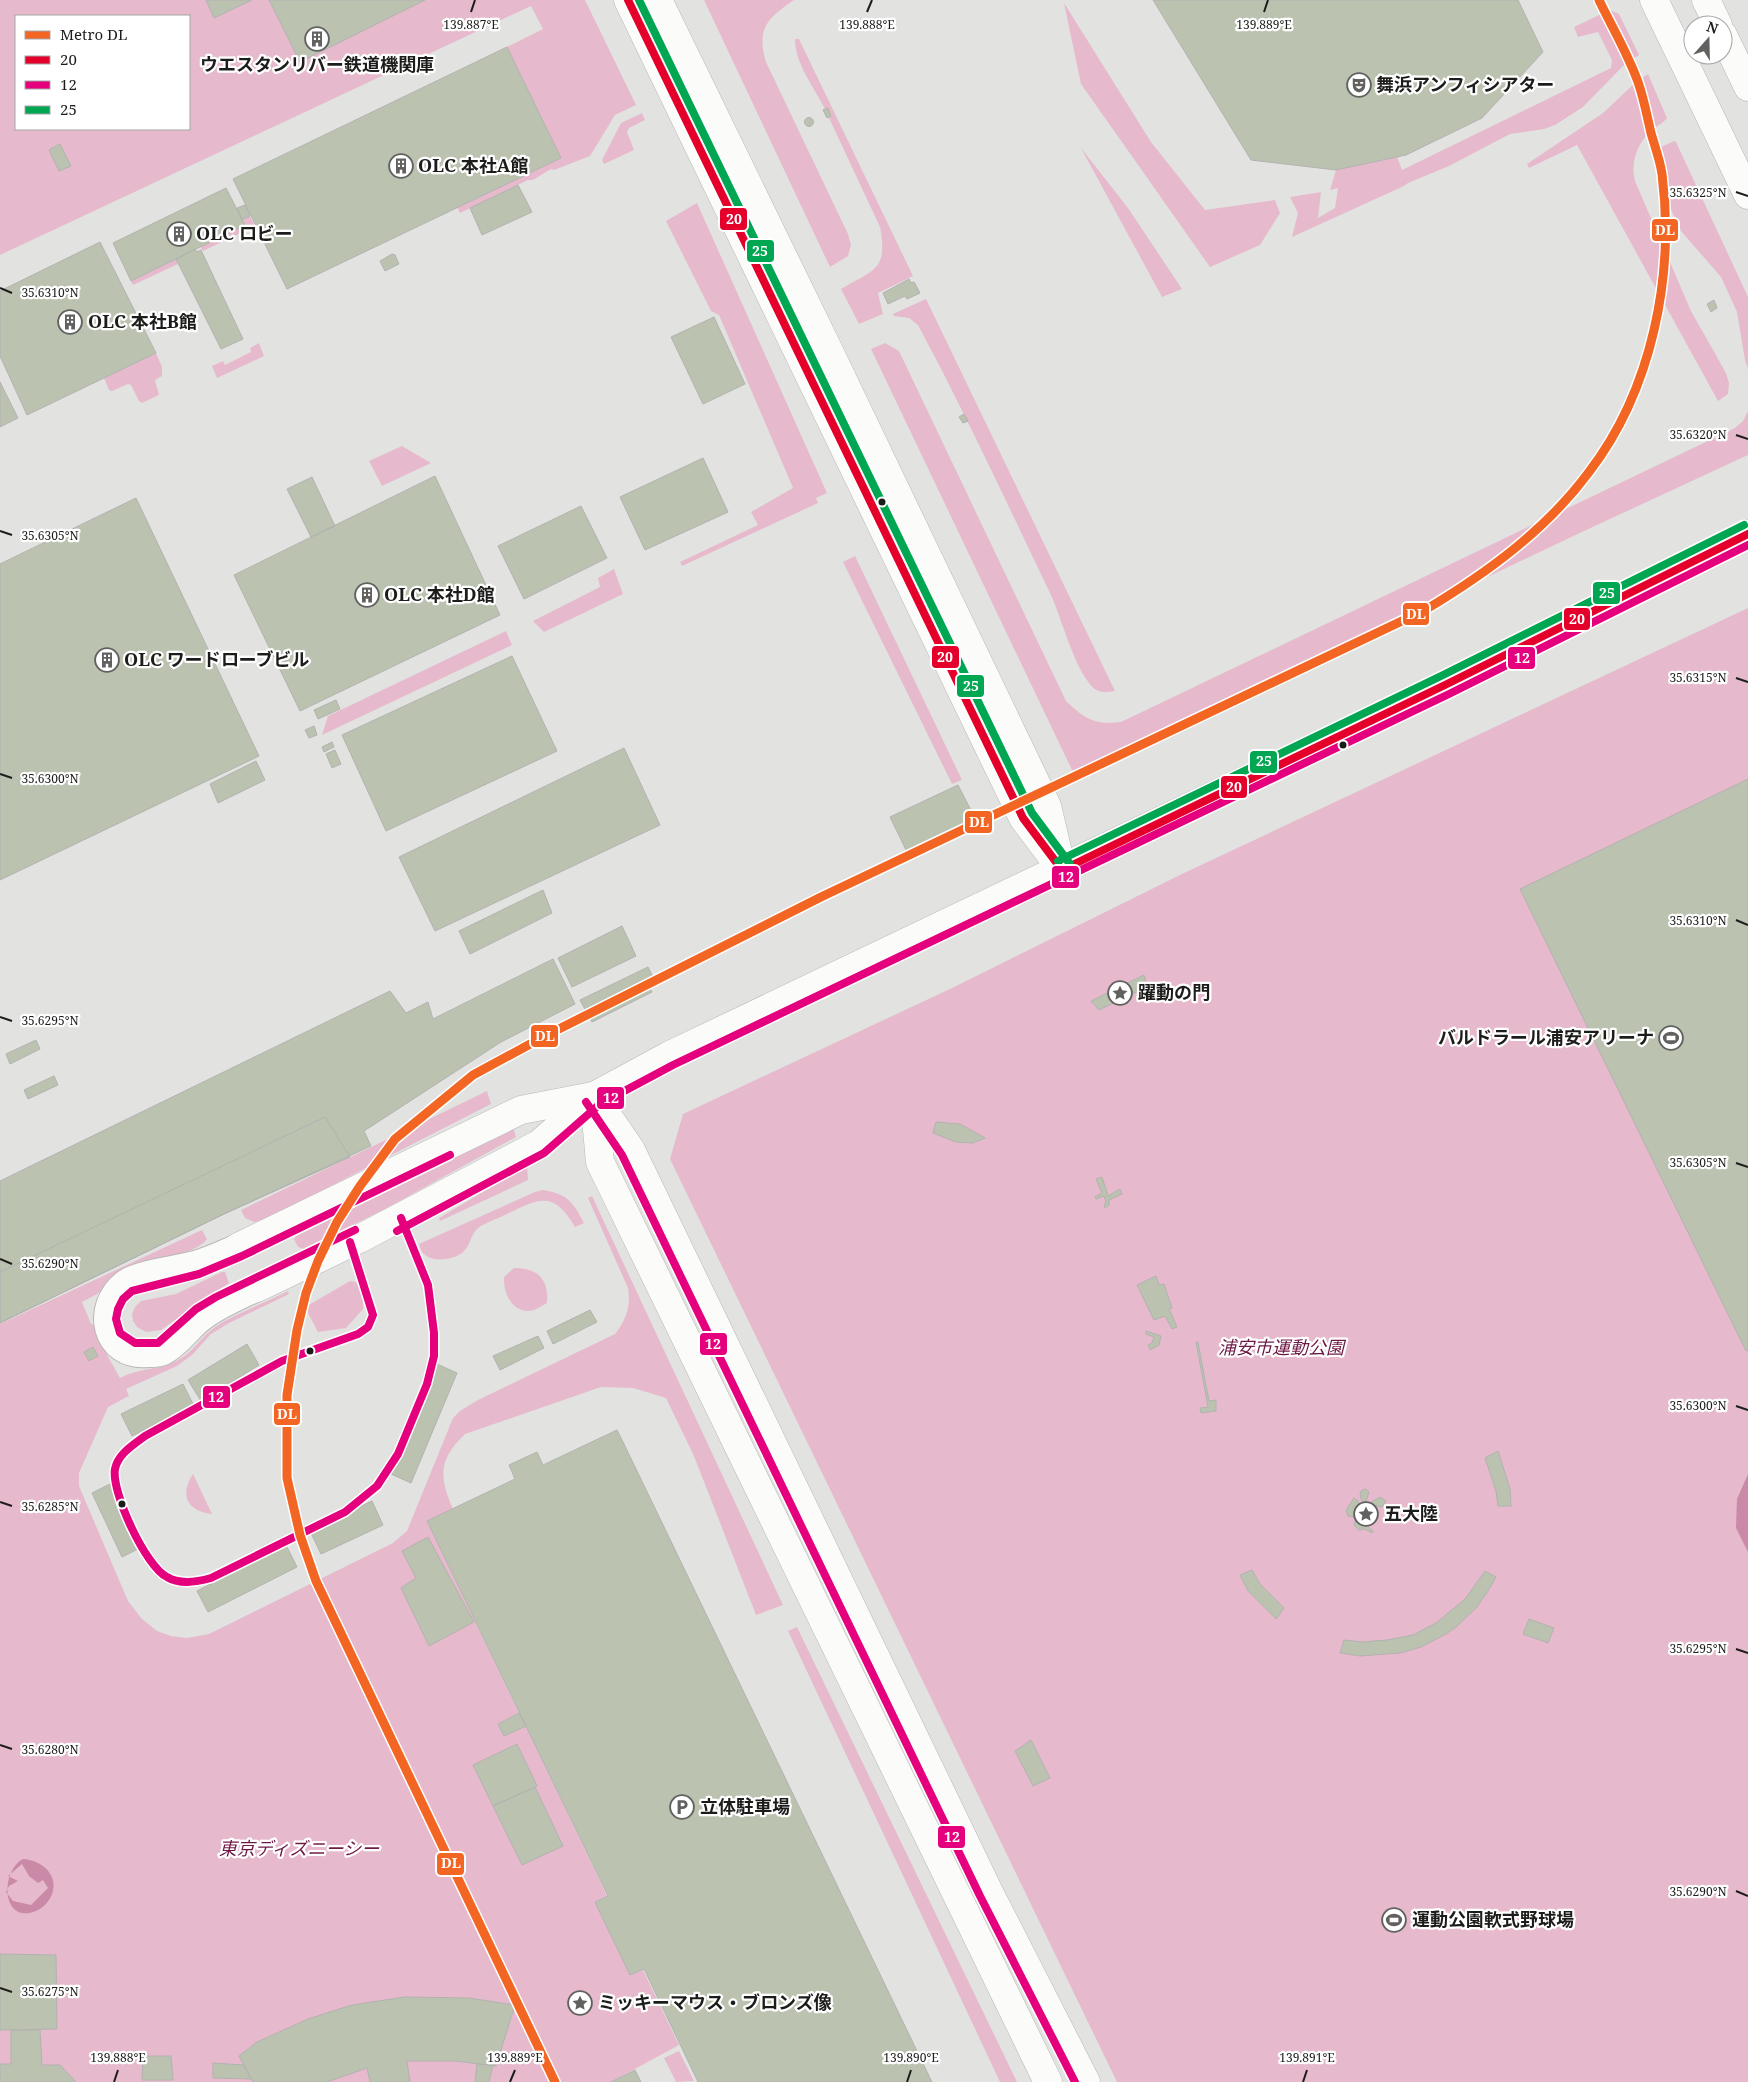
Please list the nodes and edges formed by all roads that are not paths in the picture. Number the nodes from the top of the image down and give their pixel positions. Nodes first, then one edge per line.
1 (628, 0) edge
2 (658, 0) edge
3 (1654, 0) edge
4 (1706, 0) edge
5 (1713, 15) edge
6 (1733, 56) edge
7 (1748, 87) edge
8 (1748, 195) edge
9 (1748, 534) edge
10 (1062, 870) junction
11 (594, 1096) junction
12 (238, 1247) joint
13 (257, 1288) joint
14 (1048, 2082) edge
15 (1086, 2082) edge

1 - 10 street
2 - 10 street
3 - 8 street
4 - 5 street
6 - 7 street
9 - 10 street
10 - 11 street
11 - 12 street
11 - 13 street
11 - 14 street
11 - 15 street
12 - 13 street

